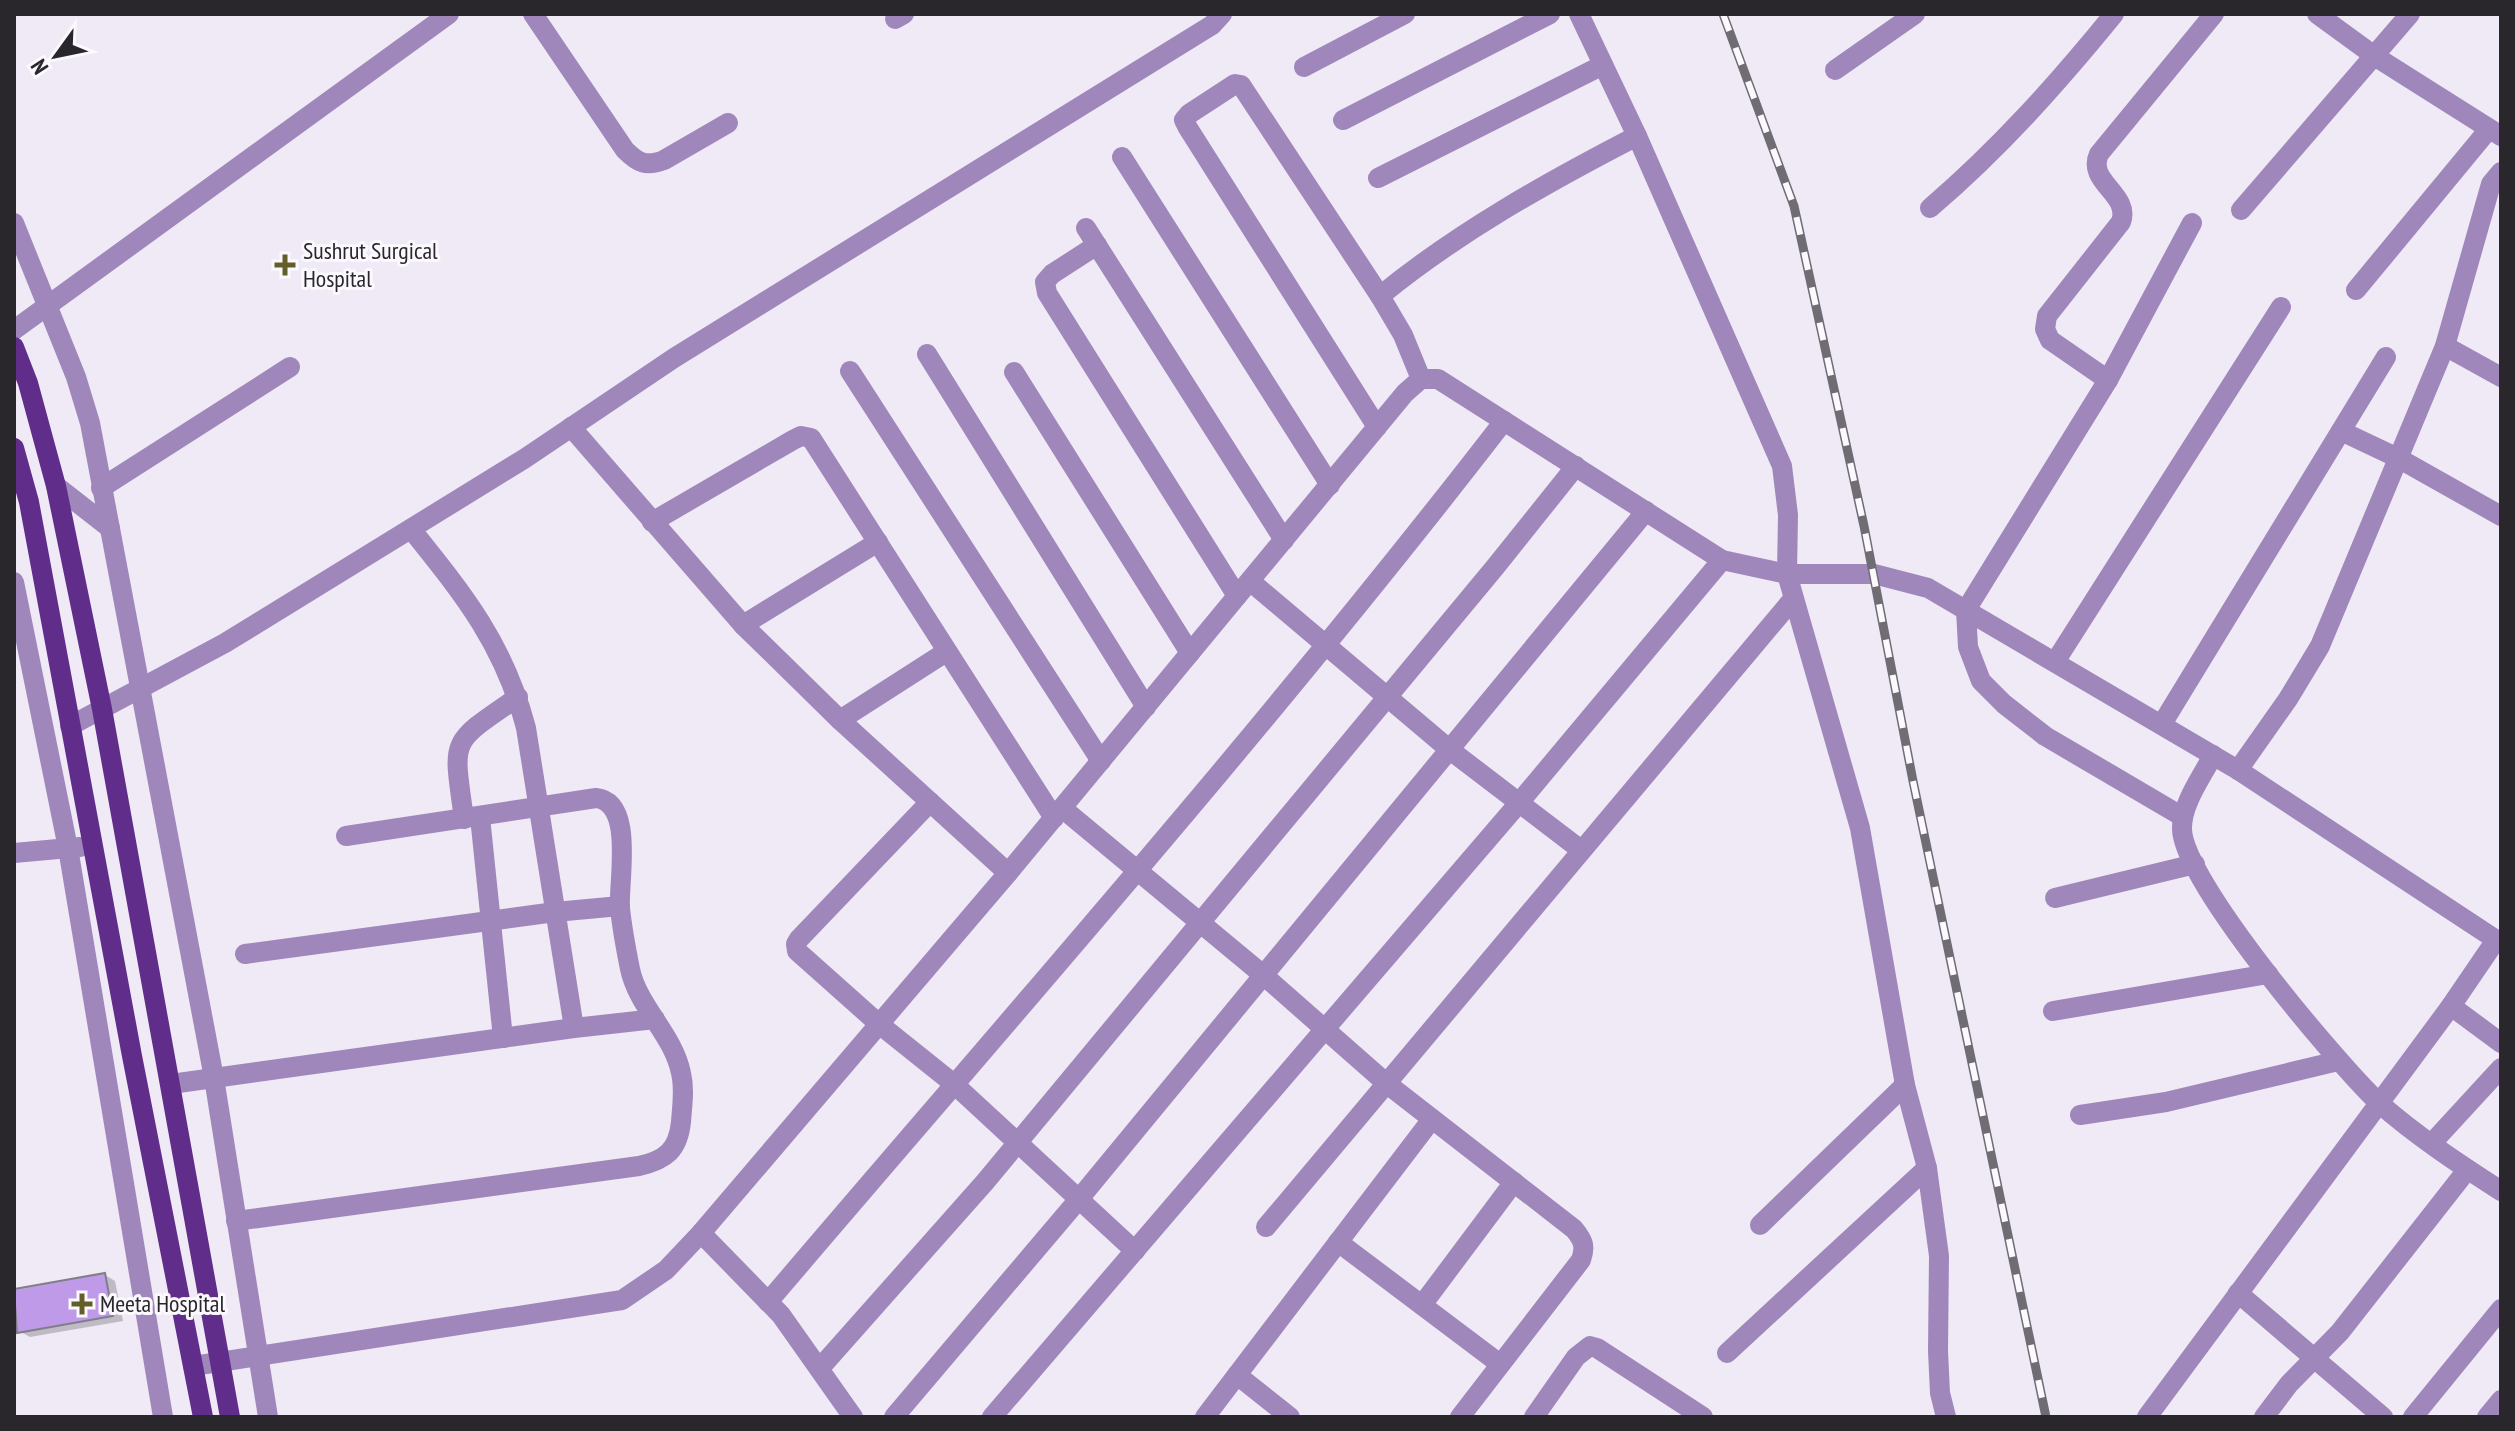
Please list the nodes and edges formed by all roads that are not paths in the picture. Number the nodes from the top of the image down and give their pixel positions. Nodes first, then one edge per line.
1 (449, 14) edge
2 (533, 14) edge
3 (1222, 14) edge
4 (1405, 14) edge
5 (1550, 14) edge
6 (1579, 14) edge
7 (1915, 14) edge
8 (2114, 14) edge
9 (2214, 14) edge
10 (2317, 14) edge
11 (2410, 14) edge
12 (2376, 57) junction
13 (1603, 65) junction
14 (1304, 67) dead end
15 (1835, 70) dead end
16 (1343, 120) dead end
17 (728, 123) dead end
18 (2495, 133) edge
19 (1637, 136) junction
20 (1122, 157) dead end
21 (2501, 172) edge
22 (1378, 178) dead end
23 (1930, 208) dead end
24 (2241, 210) dead end
25 (14, 223) edge
26 (2192, 223) dead end
27 (2356, 290) dead end
28 (1380, 296) junction
29 (48, 306) junction
30 (2281, 307) dead end
31 (14, 330) edge
32 (2445, 346) junction
33 (14, 347) edge
34 (927, 354) dead end
35 (2386, 357) dead end
36 (290, 367) dead end
37 (850, 371) dead end
38 (1014, 372) dead end
39 (2501, 377) edge
40 (1421, 379) junction
41 (2108, 380) junction
42 (1504, 421) junction
43 (571, 427) junction
44 (1377, 427) junction
45 (2341, 431) junction
46 (14, 448) edge
47 (2398, 458) junction
48 (1576, 466) junction
49 (1330, 485) junction
50 (56, 486) junction
51 (101, 488) junction
52 (1646, 511) junction
53 (2501, 516) edge
54 (652, 522) junction
55 (110, 528) junction
56 (411, 529) junction
57 (1284, 540) junction
58 (878, 542) junction
59 (1722, 560) junction
60 (1787, 574) junction
61 (43, 584) junction
62 (14, 585) edge
63 (1244, 589) junction
64 (1793, 599) junction
65 (1966, 610) junction
66 (743, 625) junction
67 (1325, 643) junction
68 (946, 652) junction
69 (1190, 653) junction
70 (2055, 662) junction
71 (140, 689) junction
72 (1389, 696) junction
73 (518, 697) junction
74 (1146, 707) junction
75 (102, 709) junction
76 (840, 720) junction
77 (2162, 724) junction
78 (70, 726) junction
79 (1450, 750) junction
80 (2213, 755) junction
81 (1101, 761) junction
82 (2238, 770) junction
83 (930, 802) junction
84 (1518, 804) junction
85 (539, 809) junction
86 (1058, 813) junction
87 (2183, 817) junction
88 (472, 818) junction
89 (346, 836) dead end
90 (92, 845) junction
91 (68, 848) junction
92 (1581, 850) junction
93 (14, 853) edge
94 (2195, 864) junction
95 (1137, 870) junction
96 (1008, 873) junction
97 (2055, 898) dead end
98 (620, 906) junction
99 (555, 912) junction
100 (490, 921) junction
101 (1200, 924) junction
102 (2499, 942) edge
103 (245, 954) dead end
104 (1262, 974) junction
105 (2268, 974) junction
106 (2451, 1006) junction
107 (2053, 1011) dead end
108 (655, 1019) junction
109 (879, 1024) junction
110 (574, 1028) junction
111 (1325, 1029) junction
112 (503, 1038) junction
113 (2501, 1043) edge
114 (2338, 1061) junction
115 (2501, 1068) edge
116 (214, 1078) junction
117 (1386, 1083) junction
118 (171, 1084) junction
119 (954, 1084) junction
120 (1905, 1085) junction
121 (2380, 1103) junction
122 (2080, 1115) dead end
123 (1432, 1119) junction
124 (1018, 1141) junction
125 (2432, 1143) junction
126 (1927, 1168) junction
127 (2467, 1170) junction
128 (1514, 1182) junction
129 (2501, 1191) edge
130 (1079, 1199) junction
131 (236, 1221) junction
132 (1760, 1225) dead end
133 (1266, 1227) dead end
134 (701, 1233) junction
135 (1338, 1242) junction
136 (1135, 1251) junction
137 (2238, 1293) junction
138 (768, 1302) junction
139 (1422, 1305) junction
140 (2501, 1309) edge
141 (1727, 1353) dead end
142 (256, 1356) junction
143 (2314, 1356) junction
144 (220, 1362) junction
145 (1500, 1364) junction
146 (193, 1366) junction
147 (820, 1368) junction
148 (1237, 1375) junction
149 (2501, 1400) edge
150 (1680, 1411) edge
151 (163, 1417) edge
152 (203, 1417) edge
153 (230, 1417) edge
154 (268, 1417) edge
155 (853, 1417) edge
156 (894, 1417) edge
157 (992, 1417) edge
158 (1205, 1417) edge
159 (1290, 1417) edge
160 (1460, 1417) edge
161 (1534, 1417) edge
162 (1703, 1417) edge
163 (1946, 1417) edge
164 (2147, 1417) edge
165 (2264, 1417) edge
166 (2383, 1417) edge
167 (2413, 1417) edge
168 (2487, 1417) edge

1 - 29 street
2 - 17 street
3 - 43 street
4 - 14 street
5 - 16 street
6 - 13 street
7 - 15 street
8 - 23 street
9 - 41 street
10 - 12 street
11 - 12 street
12 - 18 street
12 - 24 street
13 - 19 street
13 - 22 street
18 - 27 street
19 - 28 street
19 - 60 street
20 - 49 street
21 - 32 street
25 - 29 street
26 - 41 street
28 - 40 street
28 - 44 street
29 - 31 street
29 - 51 street
30 - 70 street
32 - 39 street
32 - 47 street
33 - 50 main road
34 - 74 street
35 - 45 street
36 - 51 street
37 - 81 street
38 - 69 street
40 - 42 street
40 - 44 street
41 - 65 street
42 - 48 street
42 - 67 street
43 - 54 street
43 - 56 street
44 - 49 street
45 - 47 street
45 - 77 street
46 - 61 main road
47 - 53 street
47 - 82 street
48 - 52 street
48 - 72 street
49 - 57 street
50 - 55 street
50 - 75 main road
51 - 55 street
52 - 59 street
52 - 79 street
54 - 58 street
54 - 66 street
55 - 71 street
56 - 71 street
56 - 73 street
57 - 63 street
57 - 63 street
58 - 66 street
58 - 68 street
59 - 60 street
59 - 84 street
60 - 64 street
60 - 65 street
61 - 62 street
61 - 78 main road
62 - 91 street
63 - 67 street
63 - 69 street
64 - 92 street
64 - 120 street
65 - 70 street
65 - 87 street
66 - 76 street
67 - 72 street
67 - 95 street
68 - 76 street
68 - 86 street
69 - 74 street
70 - 77 street
71 - 75 street
71 - 116 street
72 - 79 street
72 - 101 street
73 - 85 street
73 - 88 street
74 - 81 street
75 - 78 street
75 - 118 main road
76 - 83 street
77 - 80 street
78 - 90 main road
79 - 84 street
79 - 104 street
80 - 82 street
80 - 87 street
81 - 86 street
82 - 102 street
83 - 96 street
83 - 109 street
84 - 92 street
84 - 111 street
85 - 88 street
85 - 98 street
85 - 99 street
86 - 95 street
86 - 96 street
87 - 94 street
88 - 89 street
88 - 100 street
90 - 91 street
90 - 146 main road
91 - 93 street
91 - 151 street
92 - 117 street
94 - 97 street
94 - 105 street
95 - 101 street
95 - 119 street
96 - 109 street
98 - 99 street
98 - 108 street
99 - 100 street
99 - 110 street
100 - 103 street
100 - 112 street
101 - 104 street
101 - 124 street
102 - 106 street
104 - 111 street
104 - 130 street
105 - 107 street
105 - 114 street
106 - 113 street
106 - 121 street
108 - 110 street
108 - 131 street
109 - 119 street
109 - 134 street
110 - 112 street
111 - 117 street
111 - 136 street
112 - 116 street
114 - 121 street
114 - 122 street
115 - 125 street
116 - 118 street
116 - 131 street
117 - 123 street
117 - 133 street
118 - 144 main road
119 - 124 street
119 - 138 street
120 - 126 street
120 - 132 street
121 - 125 street
121 - 137 street
123 - 128 street
123 - 135 street
124 - 130 street
124 - 147 street
125 - 127 street
126 - 141 street
126 - 163 street
127 - 129 street
127 - 143 street
128 - 139 street
128 - 145 street
130 - 136 street
130 - 156 street
131 - 142 street
134 - 138 street
134 - 142 street
135 - 139 street
135 - 148 street
136 - 157 street
137 - 143 street
137 - 164 street
138 - 147 street
139 - 145 street
140 - 167 street
142 - 144 street
142 - 154 street
143 - 165 street
143 - 166 street
144 - 146 street
144 - 153 main road
145 - 160 street
146 - 152 main road
147 - 155 street
148 - 158 street
148 - 159 street
149 - 168 street
150 - 161 street
150 - 162 street

